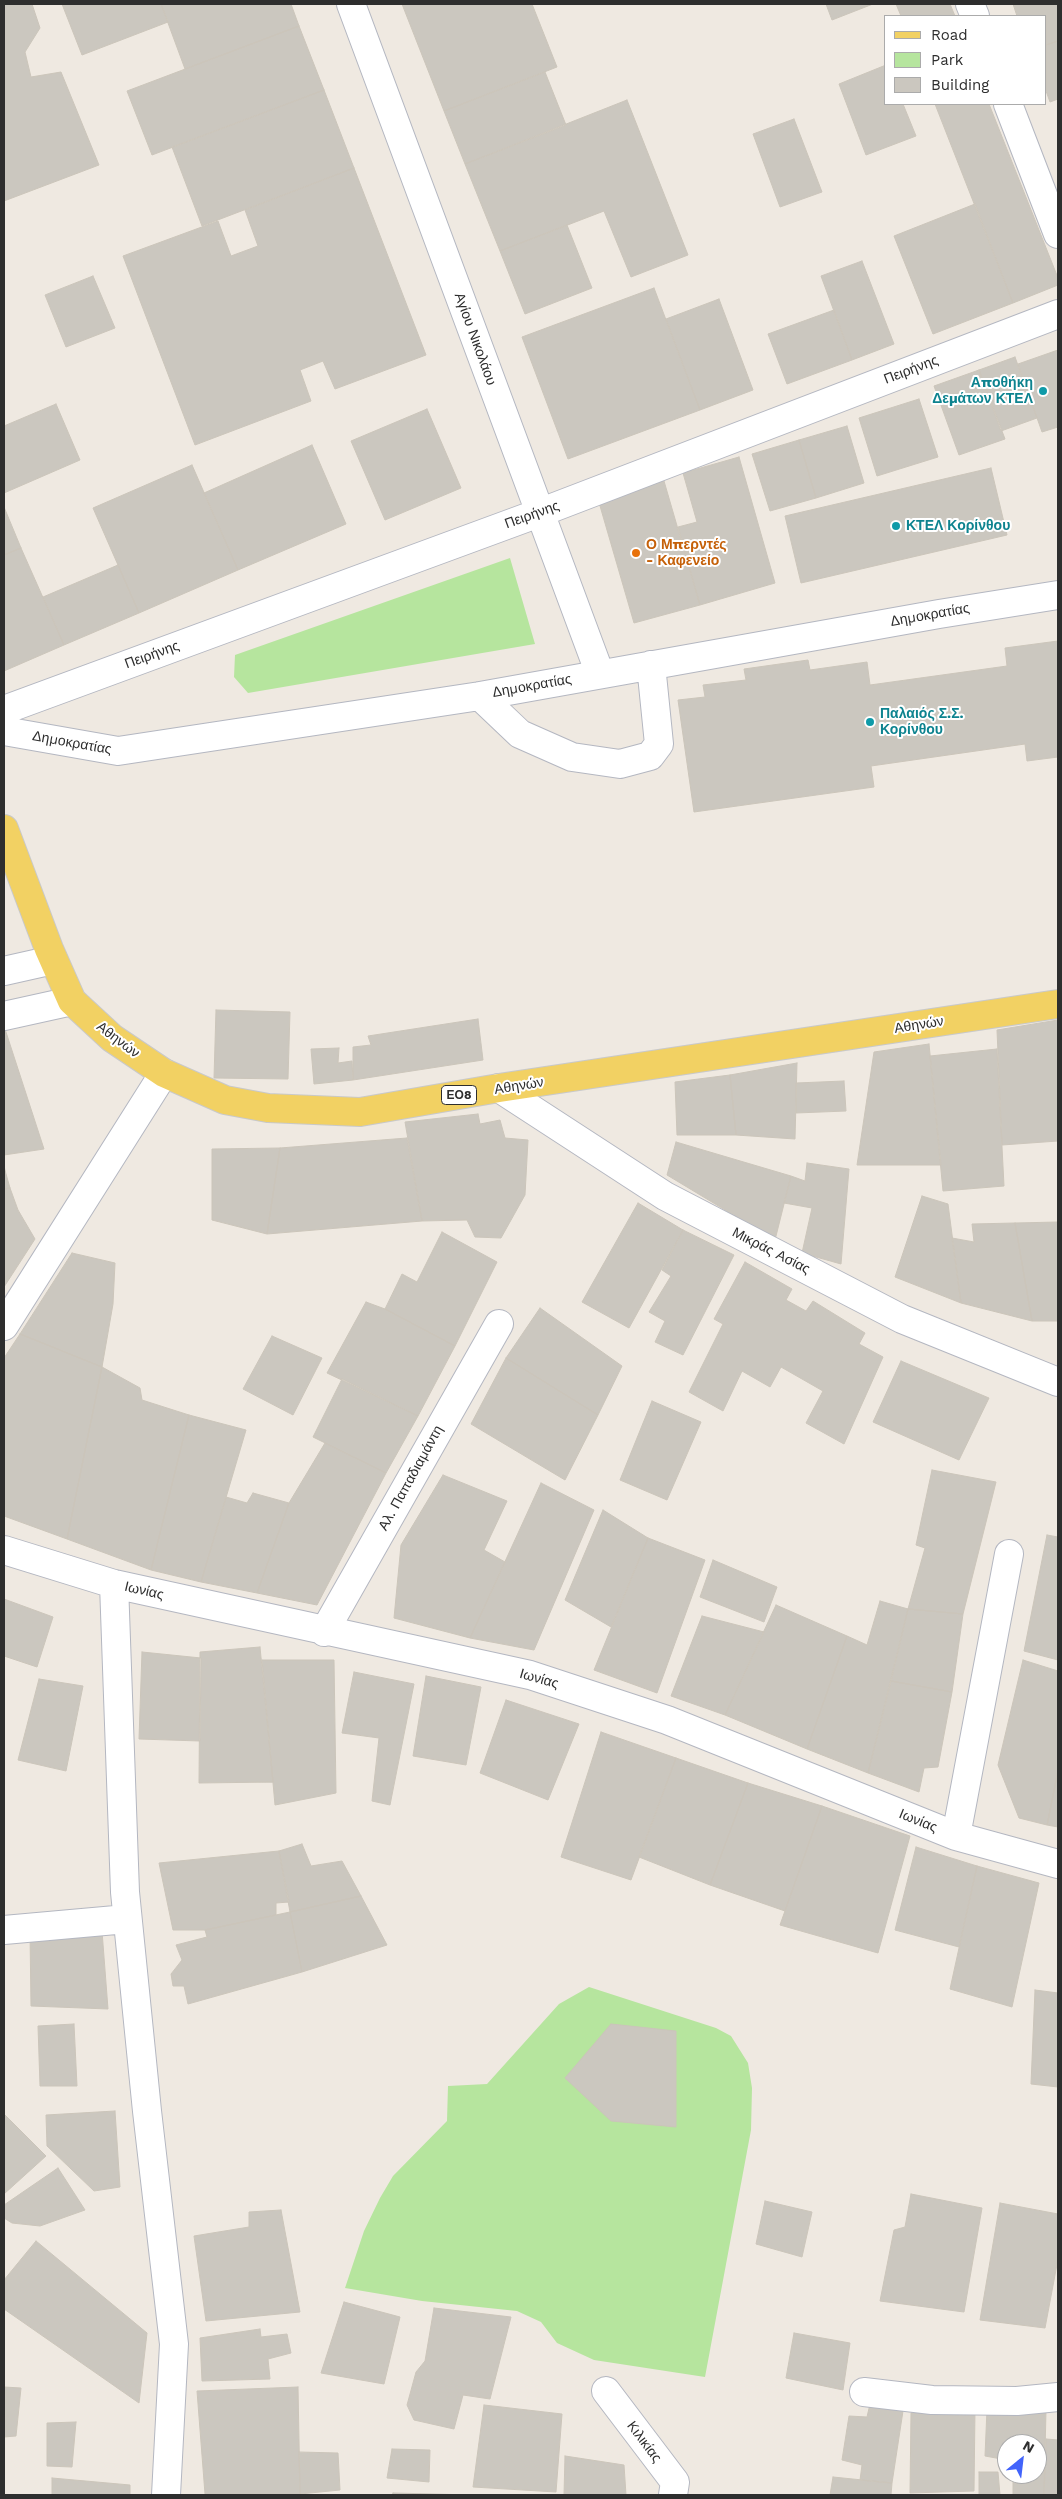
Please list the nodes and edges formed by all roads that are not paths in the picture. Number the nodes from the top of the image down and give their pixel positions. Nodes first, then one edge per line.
1 (351, 4) edge
2 (1008, 105) edge
3 (1058, 234) edge
4 (1058, 314) edge
5 (539, 512) junction
6 (1058, 595) edge
7 (651, 665) junction
8 (600, 674) junction
9 (480, 696) junction
10 (4, 710) edge
11 (4, 731) edge
12 (4, 829) edge
13 (54, 960) junction
14 (4, 971) edge
15 (72, 1001) junction
16 (1058, 1004) edge
17 (4, 1016) edge
18 (164, 1073) junction
19 (500, 1088) junction
20 (498, 1324) dead end
21 (4, 1326) edge
22 (1058, 1382) edge
23 (4, 1550) edge
24 (1009, 1554) dead end
25 (114, 1584) junction
26 (324, 1632) junction
27 (956, 1836) junction
28 (1058, 1864) edge
29 (127, 1919) junction
30 (4, 1930) edge
31 (606, 2391) dead end
32 (864, 2392) dead end
33 (1058, 2397) edge
34 (166, 2495) edge
35 (673, 2495) edge

1 - 5 street, Αγίου Νικολάου
2 - 3 street
4 - 5 street, Πειρήνης
5 - 8 street, Αγίου Νικολάου
5 - 10 street, Πειρήνης
6 - 7 street, Δημοκρατίας
7 - 8 street, Δημοκρατίας
7 - 9 street
8 - 9 street, Δημοκρατίας
9 - 11 street, Δημοκρατίας
12 - 13 main road, Αθηνών / ΕΟ8
13 - 14 street
13 - 15 main road, Αθηνών / ΕΟ8
15 - 17 street
15 - 18 main road, Αθηνών / ΕΟ8
16 - 19 main road, Αθηνών / ΕΟ8
18 - 19 main road, Αθηνών / ΕΟ8
18 - 21 street
19 - 22 street, Μικράς Ασίας
20 - 26 street, Αλ. Παπαδιαμάντη
23 - 25 street, Ιωνίας
24 - 27 street
25 - 26 street, Ιωνίας
25 - 29 street
26 - 27 street, Ιωνίας
27 - 28 street, Ιωνίας
29 - 30 street
29 - 34 street
31 - 35 street, Κιλικίας
32 - 33 street

